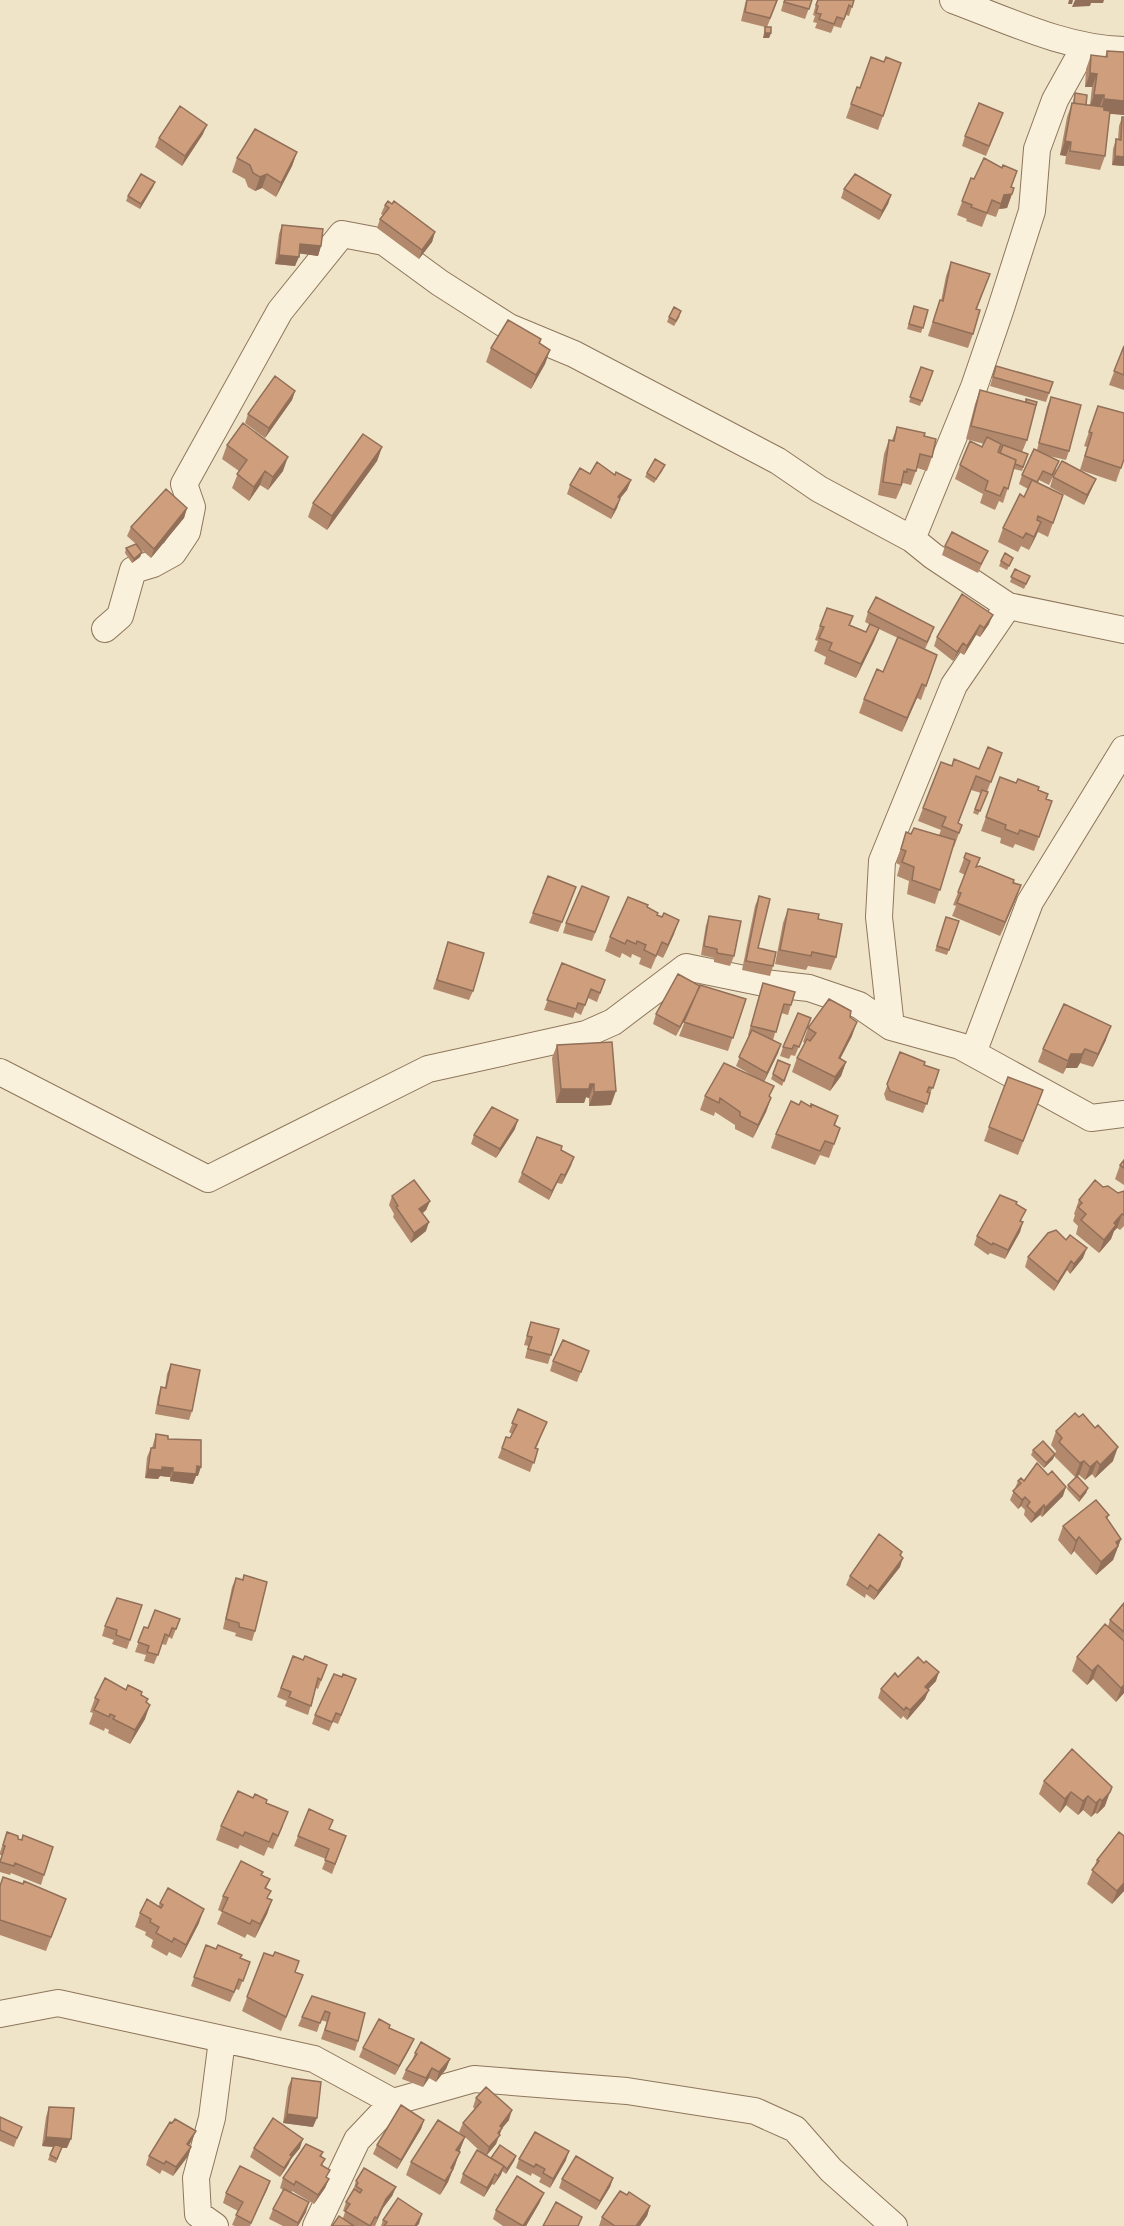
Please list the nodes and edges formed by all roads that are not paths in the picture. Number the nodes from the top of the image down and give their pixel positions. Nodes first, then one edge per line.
1 (953, 0) edge
2 (1085, 46) junction
3 (1124, 50) edge
4 (912, 539) junction
5 (1008, 606) junction
6 (105, 629) dead end
7 (1124, 630) edge
8 (1124, 749) edge
9 (891, 1027) junction
10 (973, 1053) junction
11 (0, 1072) edge
12 (1124, 1114) edge
13 (0, 2014) edge
14 (222, 2040) junction
15 (393, 2102) junction
16 (215, 2226) edge
17 (316, 2226) edge
18 (894, 2226) edge

1 - 2 street
2 - 3 street
2 - 4 street
4 - 5 street
4 - 6 street
5 - 7 street
5 - 9 street
8 - 10 street
9 - 10 street
9 - 11 street
10 - 12 street
13 - 14 street
14 - 15 street
14 - 16 street
15 - 17 street
15 - 18 street

